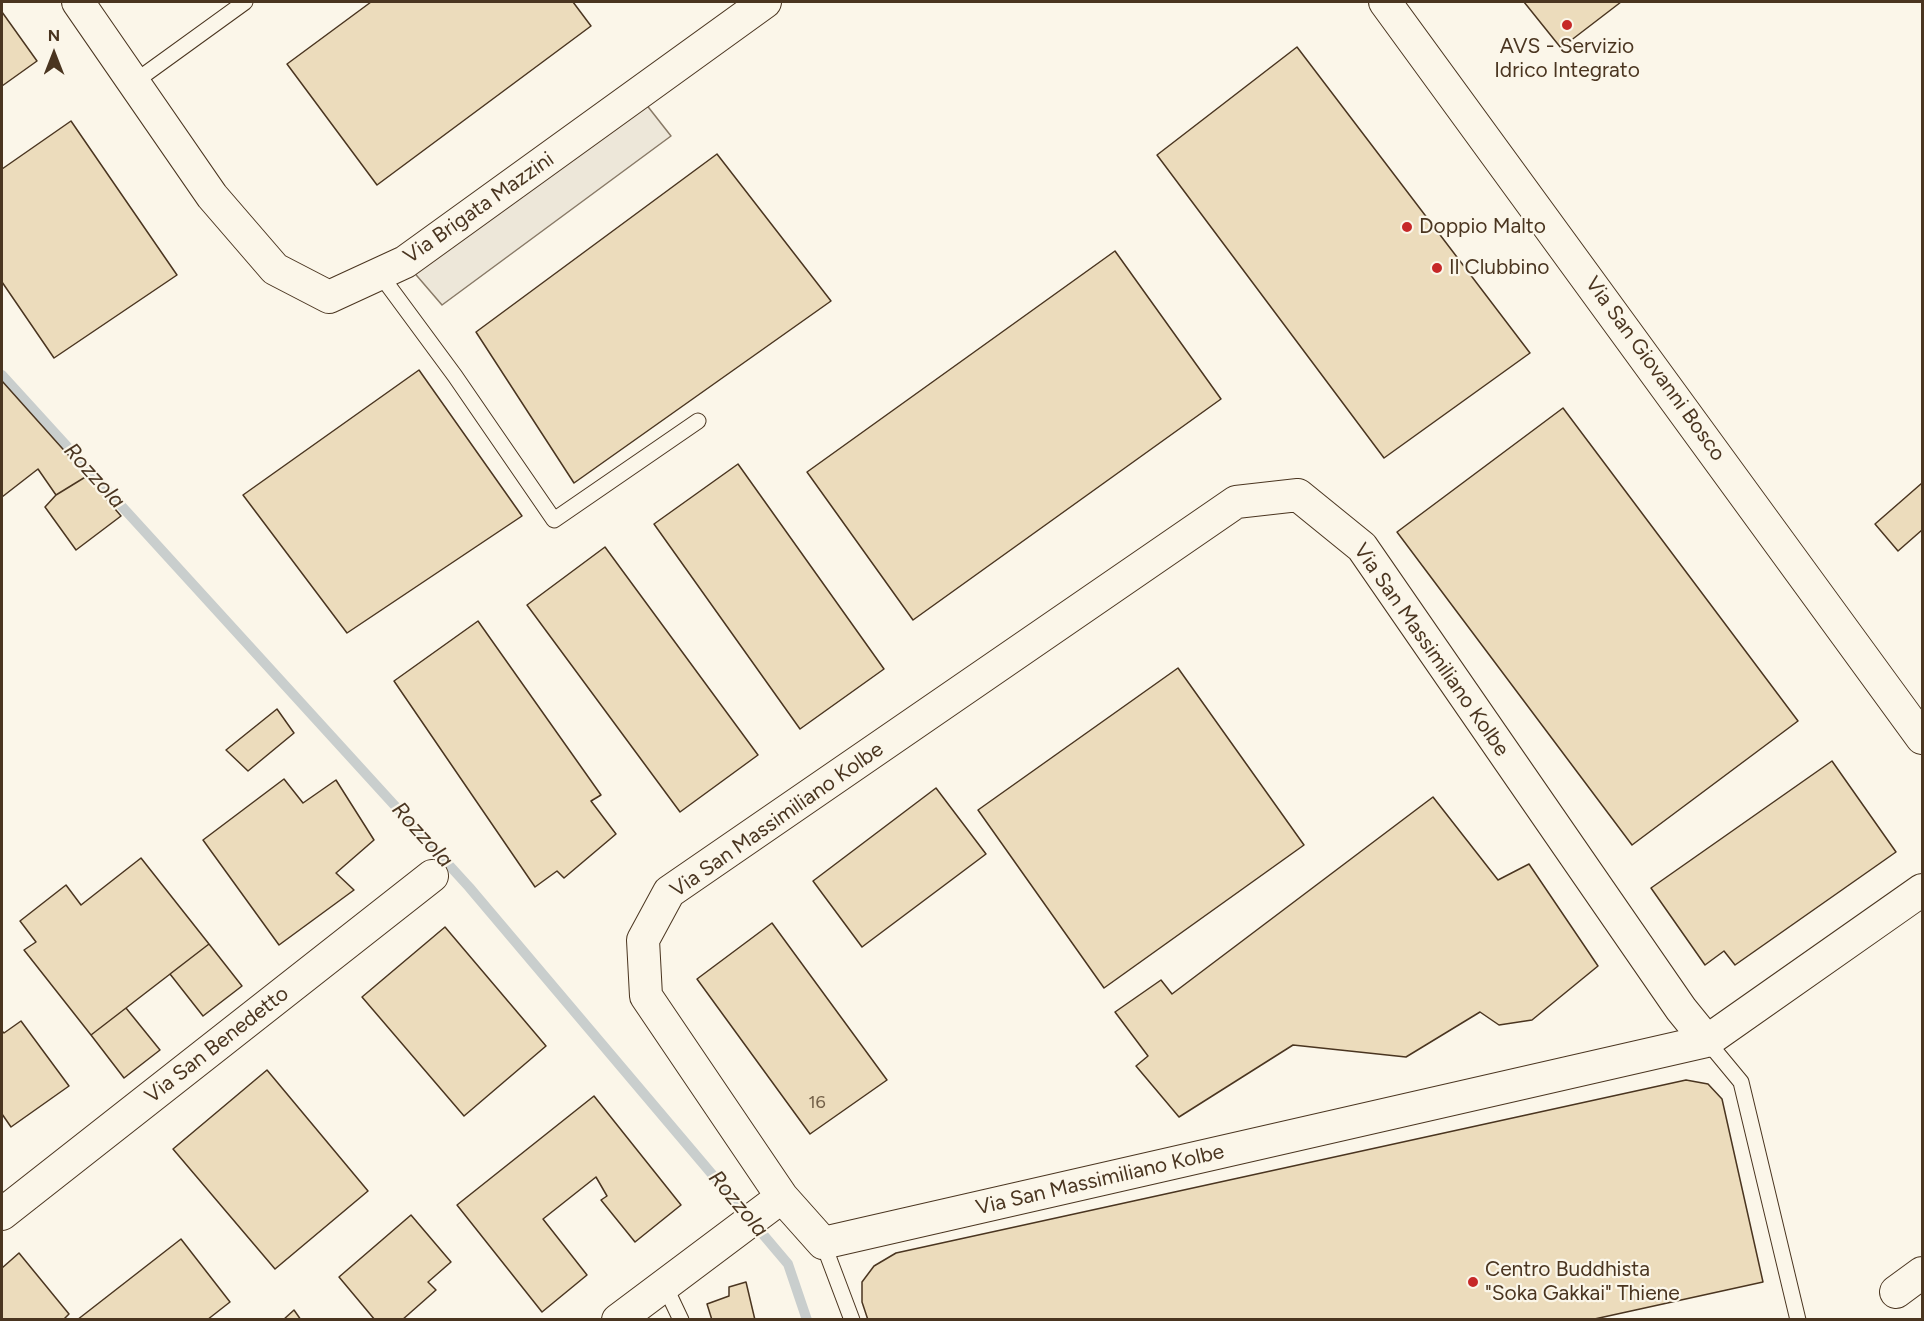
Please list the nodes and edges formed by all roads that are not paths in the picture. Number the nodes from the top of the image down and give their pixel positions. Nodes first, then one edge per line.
1 (78, 2) edge
2 (245, 2) edge
3 (765, 2) edge
4 (1385, 2) edge
5 (133, 83) junction
6 (379, 273) junction
7 (698, 421) dead end
8 (1923, 738) edge
9 (432, 876) dead end
10 (1923, 890) edge
11 (1707, 1041) junction
12 (771, 1205) junction
13 (2, 1214) edge
14 (824, 1243) junction
15 (1923, 1273) edge
16 (664, 1284) junction
17 (1896, 1292) dead end
18 (618, 1320) edge
19 (681, 1320) edge
20 (852, 1320) edge
21 (1798, 1320) edge

1 - 5 street, Via Brigata Mazzini
2 - 5 lane
3 - 6 street, Via Brigata Mazzini
4 - 8 street, Via San Giovanni Bosco
5 - 6 street, Via Brigata Mazzini
6 - 7 lane
9 - 13 street, Via San Benedetto
10 - 11 street, Via San Massimiliano Kolbe
11 - 12 street, Via San Massimiliano Kolbe
11 - 14 street, Via San Massimiliano Kolbe
11 - 21 lane
12 - 14 street, Via San Massimiliano Kolbe
12 - 16 street
14 - 20 lane
15 - 17 street
16 - 18 street
16 - 19 lane

